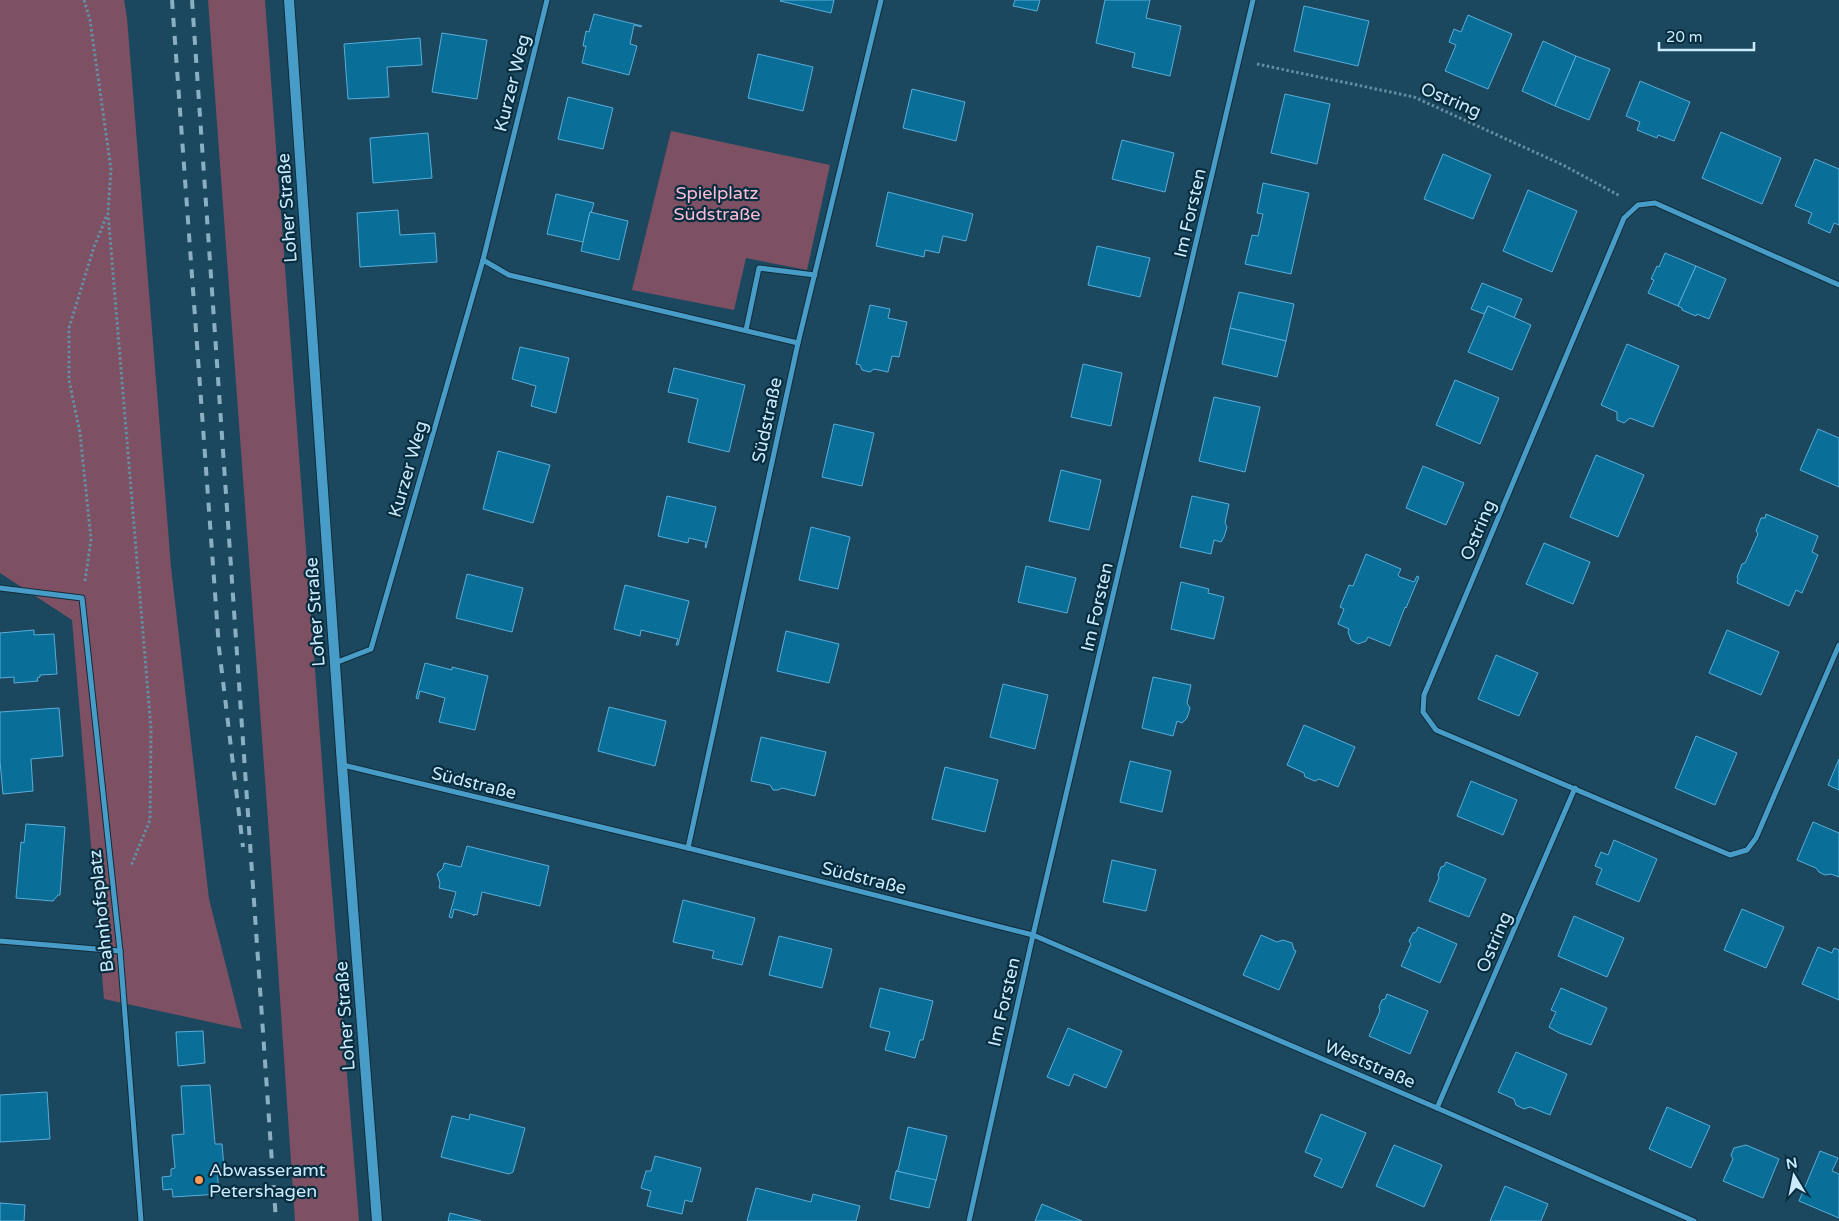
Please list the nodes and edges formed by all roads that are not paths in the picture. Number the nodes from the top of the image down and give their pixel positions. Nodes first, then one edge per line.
1 (289, 0) edge
2 (547, 0) edge
3 (880, 0) edge
4 (1253, 0) edge
5 (483, 260) junction
6 (815, 275) junction
7 (1839, 285) edge
8 (746, 330) junction
9 (798, 342) junction
10 (0, 588) edge
11 (1839, 645) edge
12 (335, 663) junction
13 (342, 765) junction
14 (1575, 788) junction
15 (688, 848) junction
16 (1034, 935) junction
17 (0, 941) edge
18 (120, 951) junction
19 (1437, 1108) junction
20 (141, 1221) edge
21 (377, 1221) edge
22 (968, 1221) edge
23 (1694, 1221) edge

1 - 12 street, Loher Straße
2 - 5 street, Kurzer Weg
3 - 6 street, Südstraße
4 - 16 street, Im Forsten
5 - 8 street
5 - 12 street, Kurzer Weg
6 - 8 street
6 - 9 street, Südstraße
7 - 14 street, Ostring
8 - 9 street
9 - 15 street, Südstraße
10 - 18 street, Bahnhofsplatz
11 - 14 street, Ostring
12 - 13 street, Loher Straße
13 - 15 street, Südstraße
13 - 21 street, Loher Straße
14 - 19 street, Ostring
15 - 16 street, Südstraße
16 - 19 street, Weststraße
16 - 22 street, Im Forsten
17 - 18 street
18 - 20 street, Bahnhofsplatz
19 - 23 street, Weststraße

